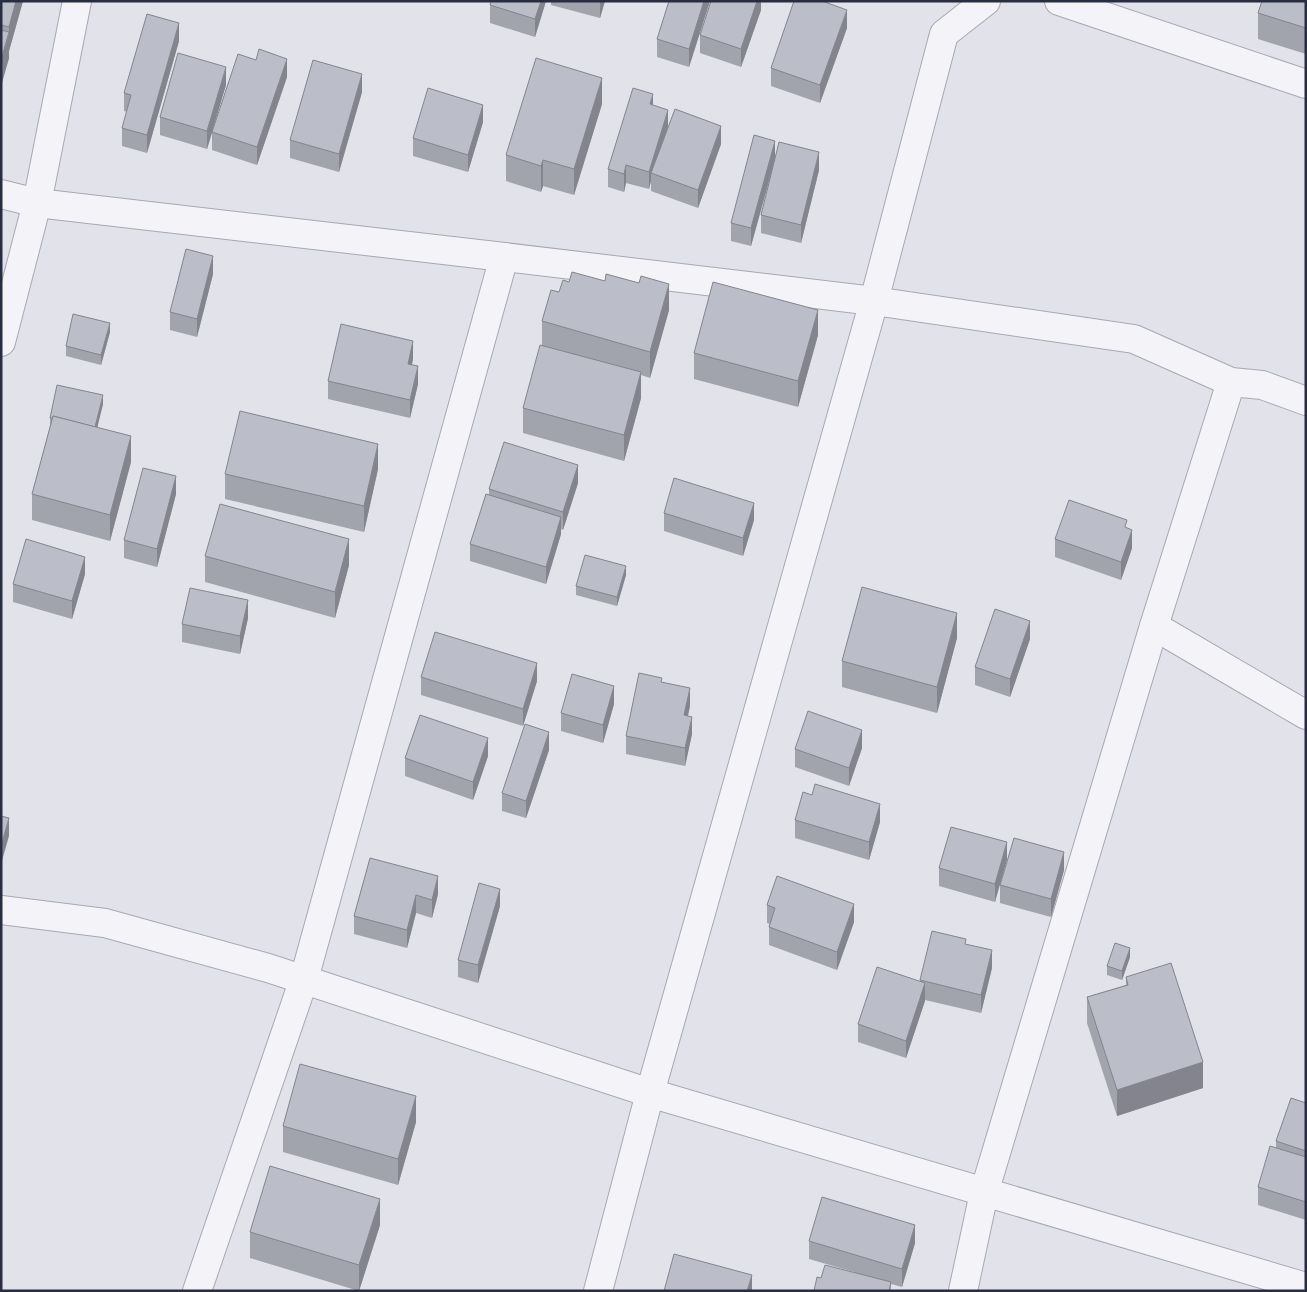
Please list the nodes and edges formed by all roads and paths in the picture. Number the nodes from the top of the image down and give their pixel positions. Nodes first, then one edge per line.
1 (78, 1) edge
2 (986, 1) edge
3 (1059, 1) edge
4 (1306, 84) edge
5 (1, 194) edge
6 (37, 203) junction
7 (504, 256) junction
8 (874, 301) junction
9 (1, 342) edge
10 (1231, 382) junction
11 (1306, 401) edge
12 (1154, 626) junction
13 (1306, 715) edge
14 (1, 910) edge
15 (304, 979) junction
16 (650, 1093) junction
17 (984, 1193) junction
18 (1306, 1287) edge
19 (196, 1291) edge
20 (598, 1291) edge
21 (963, 1291) edge

1 - 6 street
2 - 8 street
3 - 4 street
5 - 6 street
6 - 7 street
6 - 9 street
7 - 8 street
7 - 15 street
8 - 10 street
8 - 16 street
10 - 11 street
10 - 12 street
12 - 13 street
12 - 17 street
14 - 15 street
15 - 16 street
15 - 19 street
16 - 17 street
16 - 20 street
17 - 18 street
17 - 21 street

